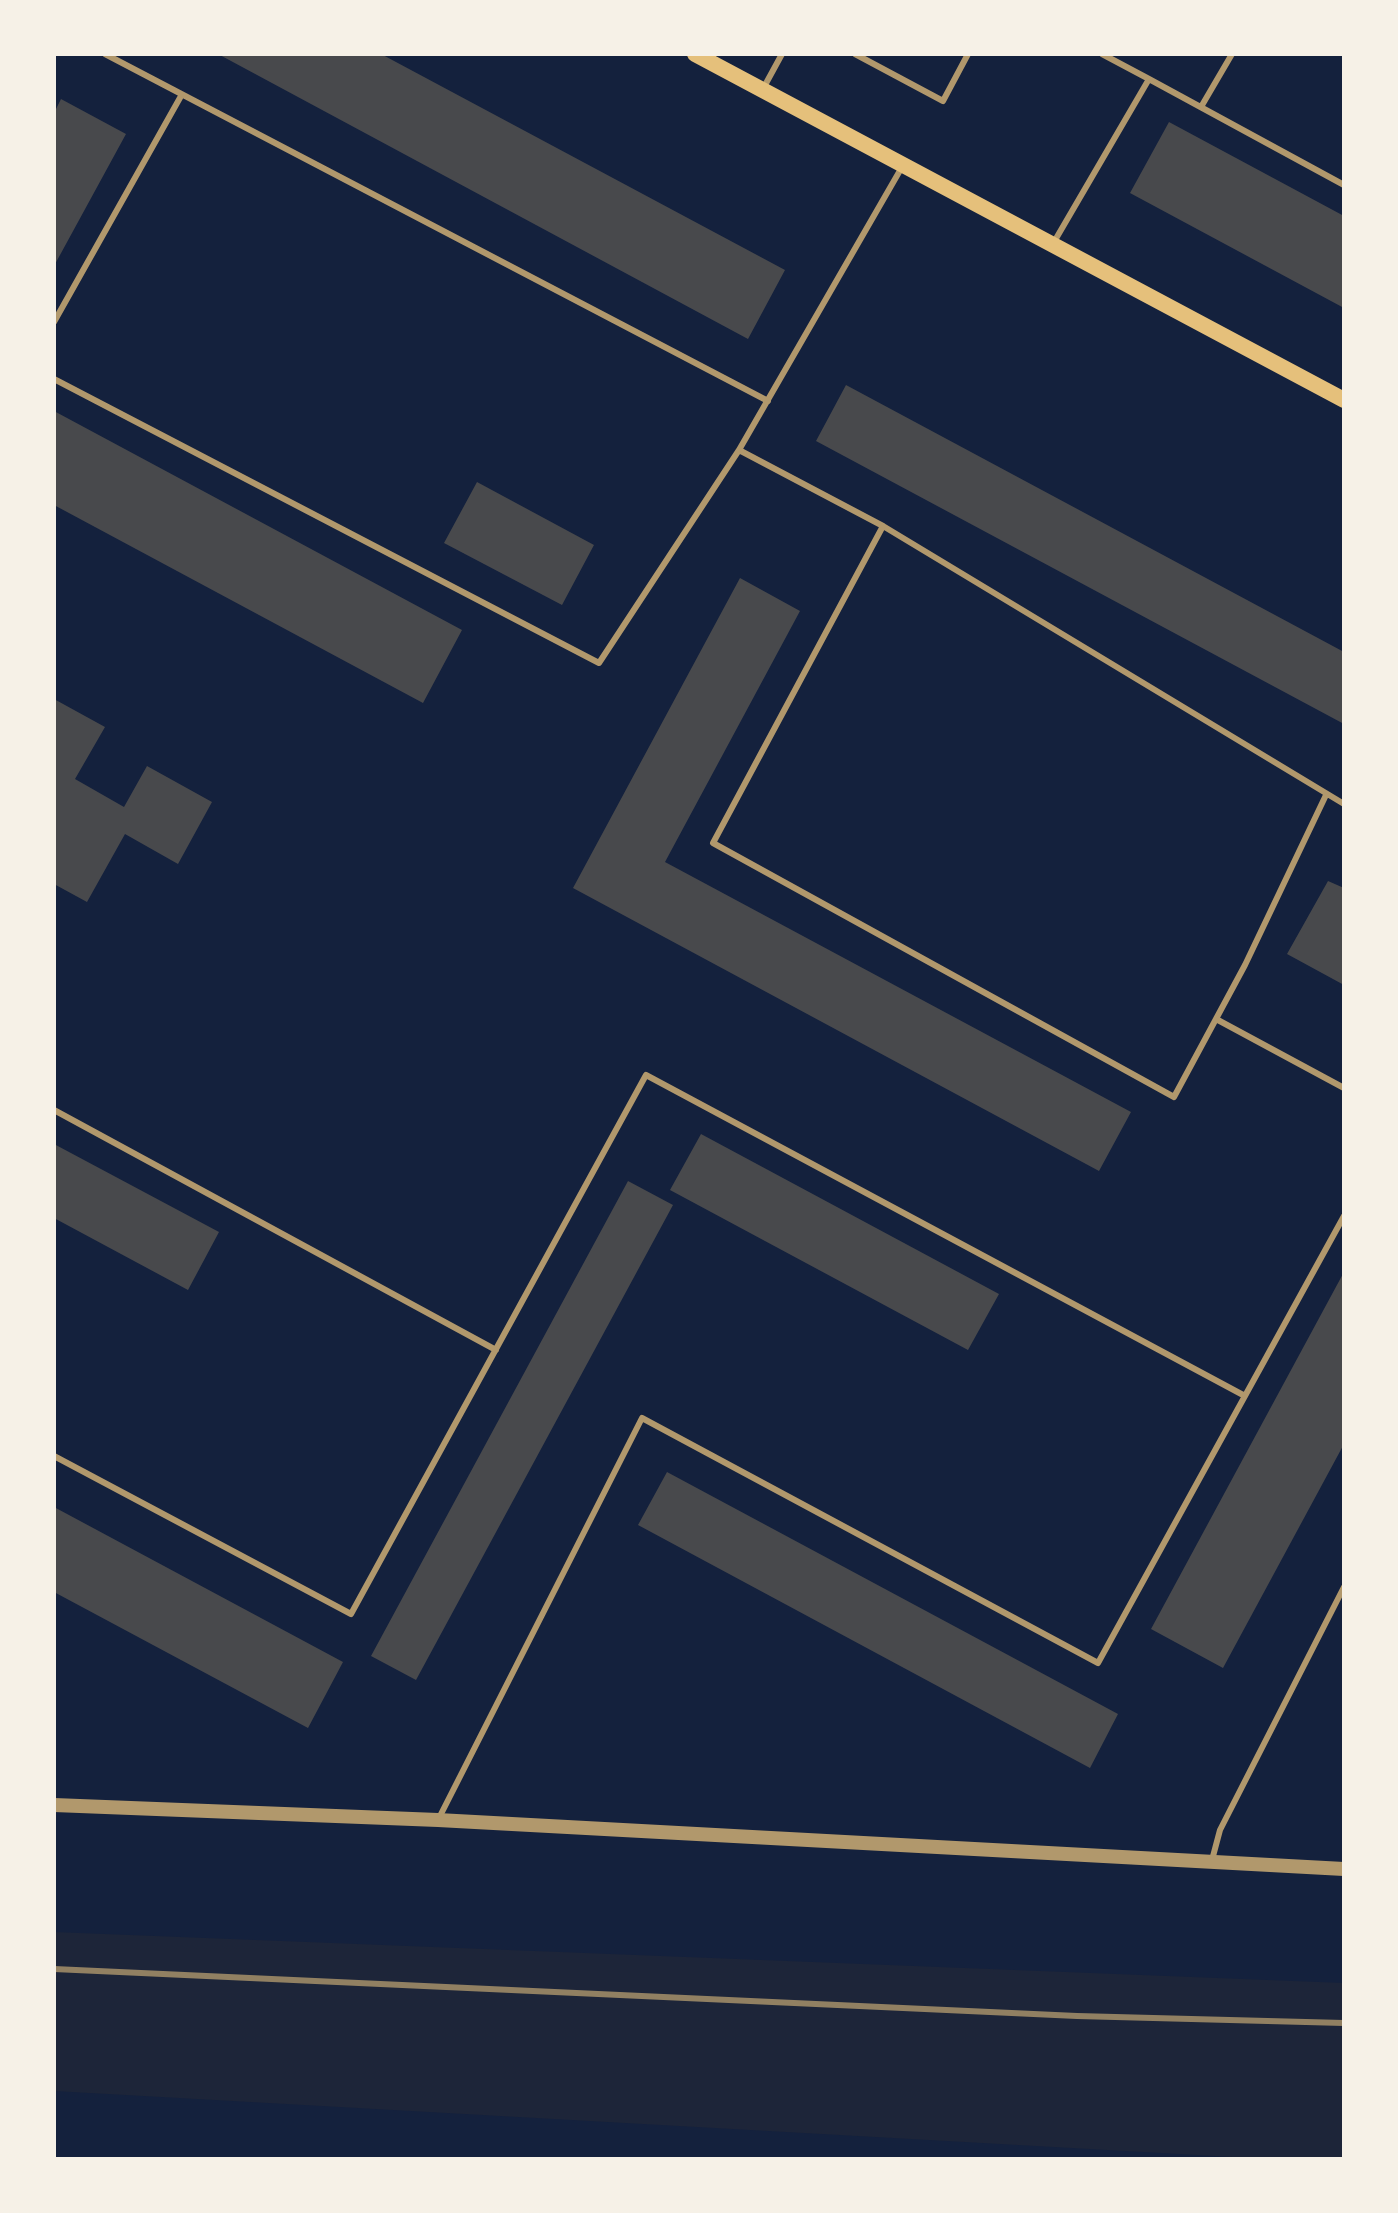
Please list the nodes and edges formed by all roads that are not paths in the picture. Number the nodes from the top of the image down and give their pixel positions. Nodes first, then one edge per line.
1 (105, 54) edge
2 (695, 54) edge
3 (782, 54) edge
4 (855, 54) edge
5 (968, 54) edge
6 (1102, 54) edge
7 (1232, 54) edge
8 (1149, 79) junction
9 (762, 90) junction
10 (181, 96) junction
11 (1201, 107) junction
12 (902, 167) junction
13 (1344, 185) edge
14 (1052, 246) junction
15 (54, 322) edge
16 (54, 379) edge
17 (1344, 400) edge
18 (768, 401) junction
19 (739, 450) junction
20 (883, 526) junction
21 (1326, 795) junction
22 (1344, 804) edge
23 (1216, 1019) junction
24 (1344, 1088) edge
25 (54, 1110) edge
26 (1344, 1216) edge
27 (496, 1350) junction
28 (1245, 1396) junction
29 (54, 1456) edge
30 (1344, 1587) edge
31 (54, 1805) edge
32 (438, 1820) junction
33 (1212, 1860) junction
34 (1344, 1869) edge

1 - 10 lane
2 - 9 main road
3 - 9 lane
4 - 5 lane
6 - 8 lane
7 - 11 lane
8 - 11 lane
8 - 14 lane
9 - 12 main road
10 - 15 lane
10 - 18 lane
11 - 13 lane
12 - 14 main road
12 - 18 lane
14 - 17 main road
16 - 19 lane
18 - 19 lane
19 - 20 lane
20 - 21 lane
20 - 23 lane
21 - 22 lane
21 - 23 lane
23 - 24 lane
25 - 27 lane
26 - 28 lane
27 - 28 lane
27 - 29 lane
28 - 32 lane
30 - 33 lane
31 - 32 street
32 - 33 street
33 - 34 street

